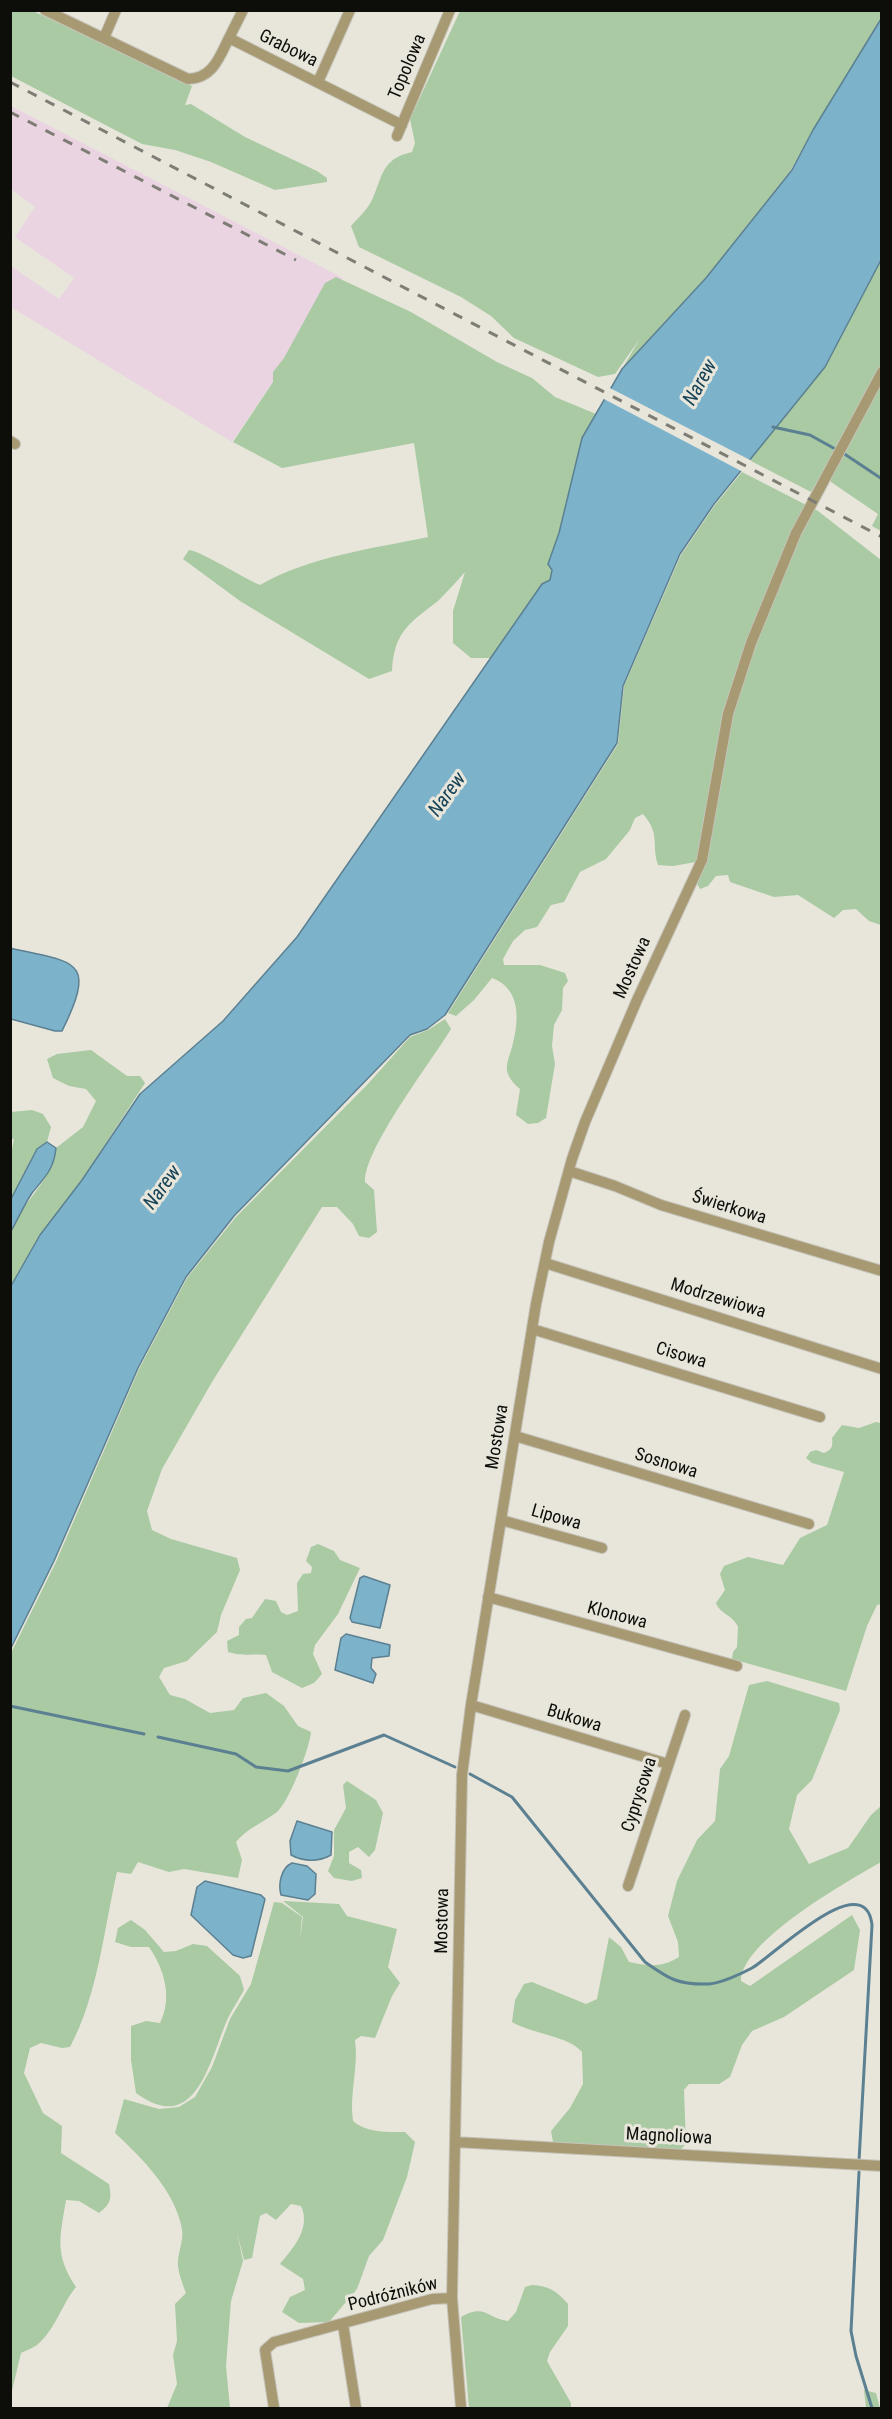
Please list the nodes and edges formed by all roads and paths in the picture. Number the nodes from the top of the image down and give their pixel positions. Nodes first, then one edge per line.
1 (45, 10) edge
2 (116, 10) edge
3 (243, 10) edge
4 (350, 10) edge
5 (450, 10) edge
6 (104, 38) junction
7 (229, 38) junction
8 (318, 82) junction
9 (402, 125) junction
10 (397, 136) dead end
11 (882, 372) edge
12 (569, 1172) junction
13 (545, 1263) junction
14 (882, 1271) edge
15 (532, 1329) junction
16 (882, 1369) edge
17 (820, 1417) dead end
18 (515, 1436) junction
19 (501, 1520) junction
20 (809, 1524) dead end
21 (602, 1548) dead end
22 (488, 1597) junction
23 (737, 1666) dead end
24 (471, 1705) junction
25 (685, 1715) dead end
26 (668, 1764) junction
27 (628, 1886) dead end
28 (455, 2142) junction
29 (882, 2166) edge
30 (452, 2298) junction
31 (343, 2324) junction
32 (274, 2409) edge
33 (356, 2409) edge
34 (461, 2409) edge

1 - 6 street
2 - 6 street
3 - 7 street
4 - 8 street
5 - 9 street, Topolowa
6 - 7 street
7 - 8 street, Grabowa
8 - 9 street, Grabowa
9 - 10 street, Topolowa
11 - 12 street, Mostowa
12 - 13 street, Mostowa
12 - 14 street, Świerkowa
13 - 15 street, Mostowa
13 - 16 street, Modrzewiowa
15 - 17 street, Cisowa
15 - 18 street, Mostowa
18 - 19 street, Mostowa
18 - 20 street, Sosnowa
19 - 21 street, Lipowa
19 - 22 street, Mostowa
22 - 23 street, Klonowa
22 - 24 street, Mostowa
24 - 26 street, Bukowa
24 - 28 street, Mostowa
25 - 26 street, Cyprysowa
26 - 27 street, Cyprysowa
28 - 29 street, Magnoliowa
28 - 30 street, Mostowa
30 - 31 street, Podróżników
30 - 34 street, Mostowa
31 - 32 street, Podróżników
31 - 33 street, Podróżników

